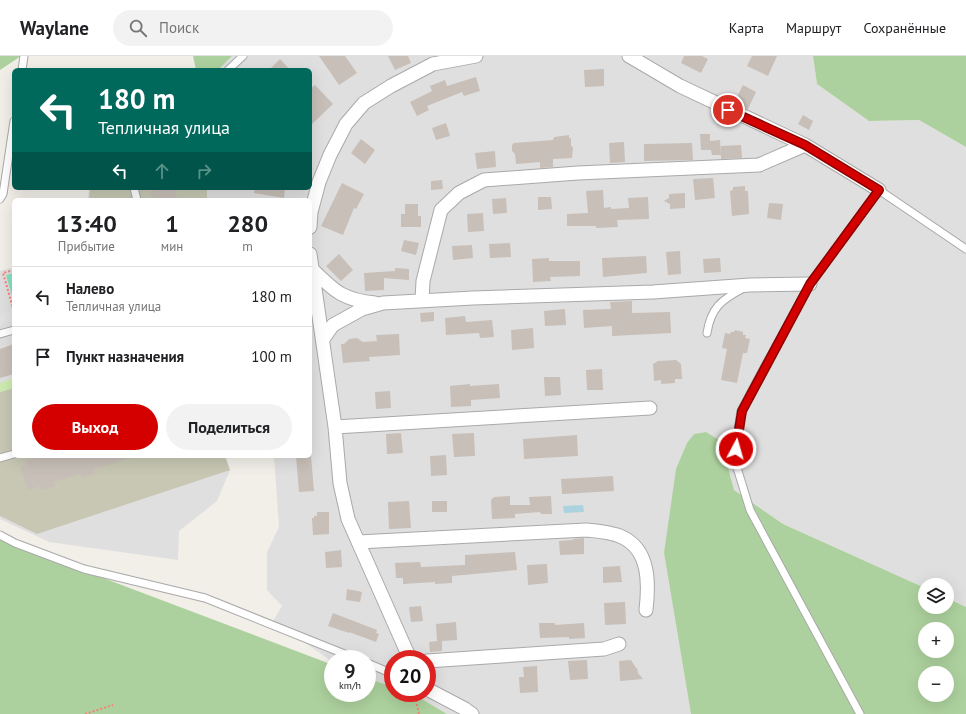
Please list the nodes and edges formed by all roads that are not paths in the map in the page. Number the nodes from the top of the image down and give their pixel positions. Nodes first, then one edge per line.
1 (24, 56) edge
2 (243, 56) edge
3 (476, 56) edge
4 (629, 56) edge
5 (431, 60) edge
6 (22, 68) edge
7 (230, 68) edge
8 (12, 134) edge
9 (805, 145) junction
10 (879, 190) junction
11 (0, 199) edge
12 (312, 208) edge
13 (966, 249) edge
14 (312, 265) edge
15 (313, 270) junction
16 (810, 284) junction
17 (750, 285) junction
18 (422, 300) junction
19 (383, 304) junction
20 (12, 331) edge
21 (707, 333) dead end
22 (0, 334) edge
23 (323, 339) junction
24 (650, 408) dead end
25 (335, 427) junction
26 (12, 455) edge
27 (0, 458) edge
28 (0, 535) edge
29 (358, 542) junction
30 (646, 610) dead end
31 (619, 644) dead end
32 (335, 650) edge
33 (406, 650) edge
34 (436, 660) edge
35 (436, 694) edge
36 (472, 714) edge
37 (860, 714) edge

1 - 6 lane
2 - 7 lane
3 - 5 street
4 - 9 street
5 - 12 street
8 - 11 lane
9 - 10 street
9 - 18 street
10 - 13 lane
10 - 16 lane
14 - 15 street
15 - 19 street
15 - 23 street
16 - 17 street
16 - 37 lane
17 - 18 street
17 - 21 lane
18 - 19 street
19 - 23 street
20 - 22 lane
23 - 25 street
24 - 25 street
25 - 29 street
26 - 27 lane
28 - 32 lane
29 - 30 street
29 - 33 street
31 - 34 street
35 - 36 street

